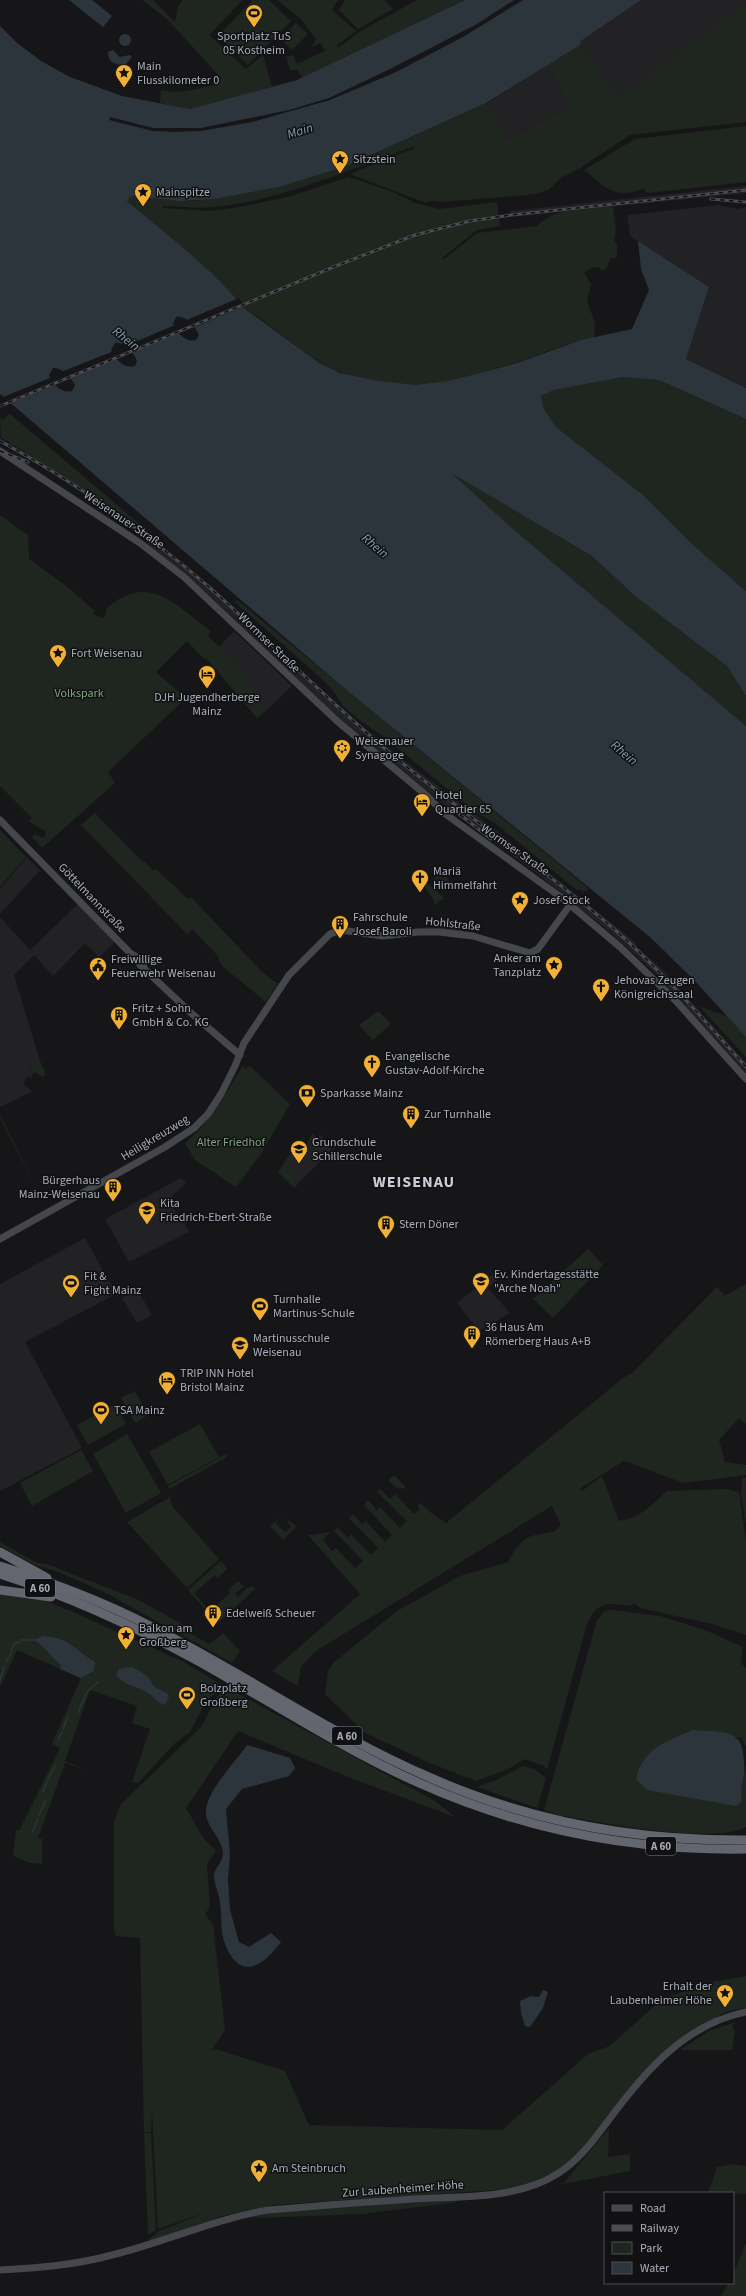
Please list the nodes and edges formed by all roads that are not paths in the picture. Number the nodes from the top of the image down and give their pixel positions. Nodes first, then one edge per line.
1 (0, 450) edge
2 (227, 617) joint
3 (0, 820) edge
4 (570, 905) junction
5 (332, 933) joint
6 (240, 1054) junction
7 (746, 1079) edge
8 (0, 1239) edge
9 (0, 1552) edge
10 (0, 1566) edge
11 (0, 1574) edge
12 (54, 1584) junction
13 (0, 1590) edge
14 (79, 1603) junction
15 (537, 1820) junction
16 (746, 1834) edge
17 (721, 1840) junction
18 (746, 1840) edge
19 (746, 1849) edge
20 (746, 2012) edge
21 (0, 2270) edge

1 - 2 street, Weisenauer Straße
2 - 4 street, Wormser Straße
3 - 6 street, Göttelmannstraße
4 - 5 street, Hohlstraße
4 - 7 street, Wormser Straße
5 - 6 street, Heiligkreuzweg
6 - 8 street, Heiligkreuzweg
9 - 12 highway
10 - 12 highway, A 60
11 - 14 highway, A 60
12 - 15 highway, A 60
13 - 14 highway
14 - 15 highway, A 60
15 - 17 highway, A 60
15 - 19 highway, A 60
16 - 17 highway, A 60
17 - 18 highway, A 60
20 - 21 street, Zur Laubenheimer Höhe

